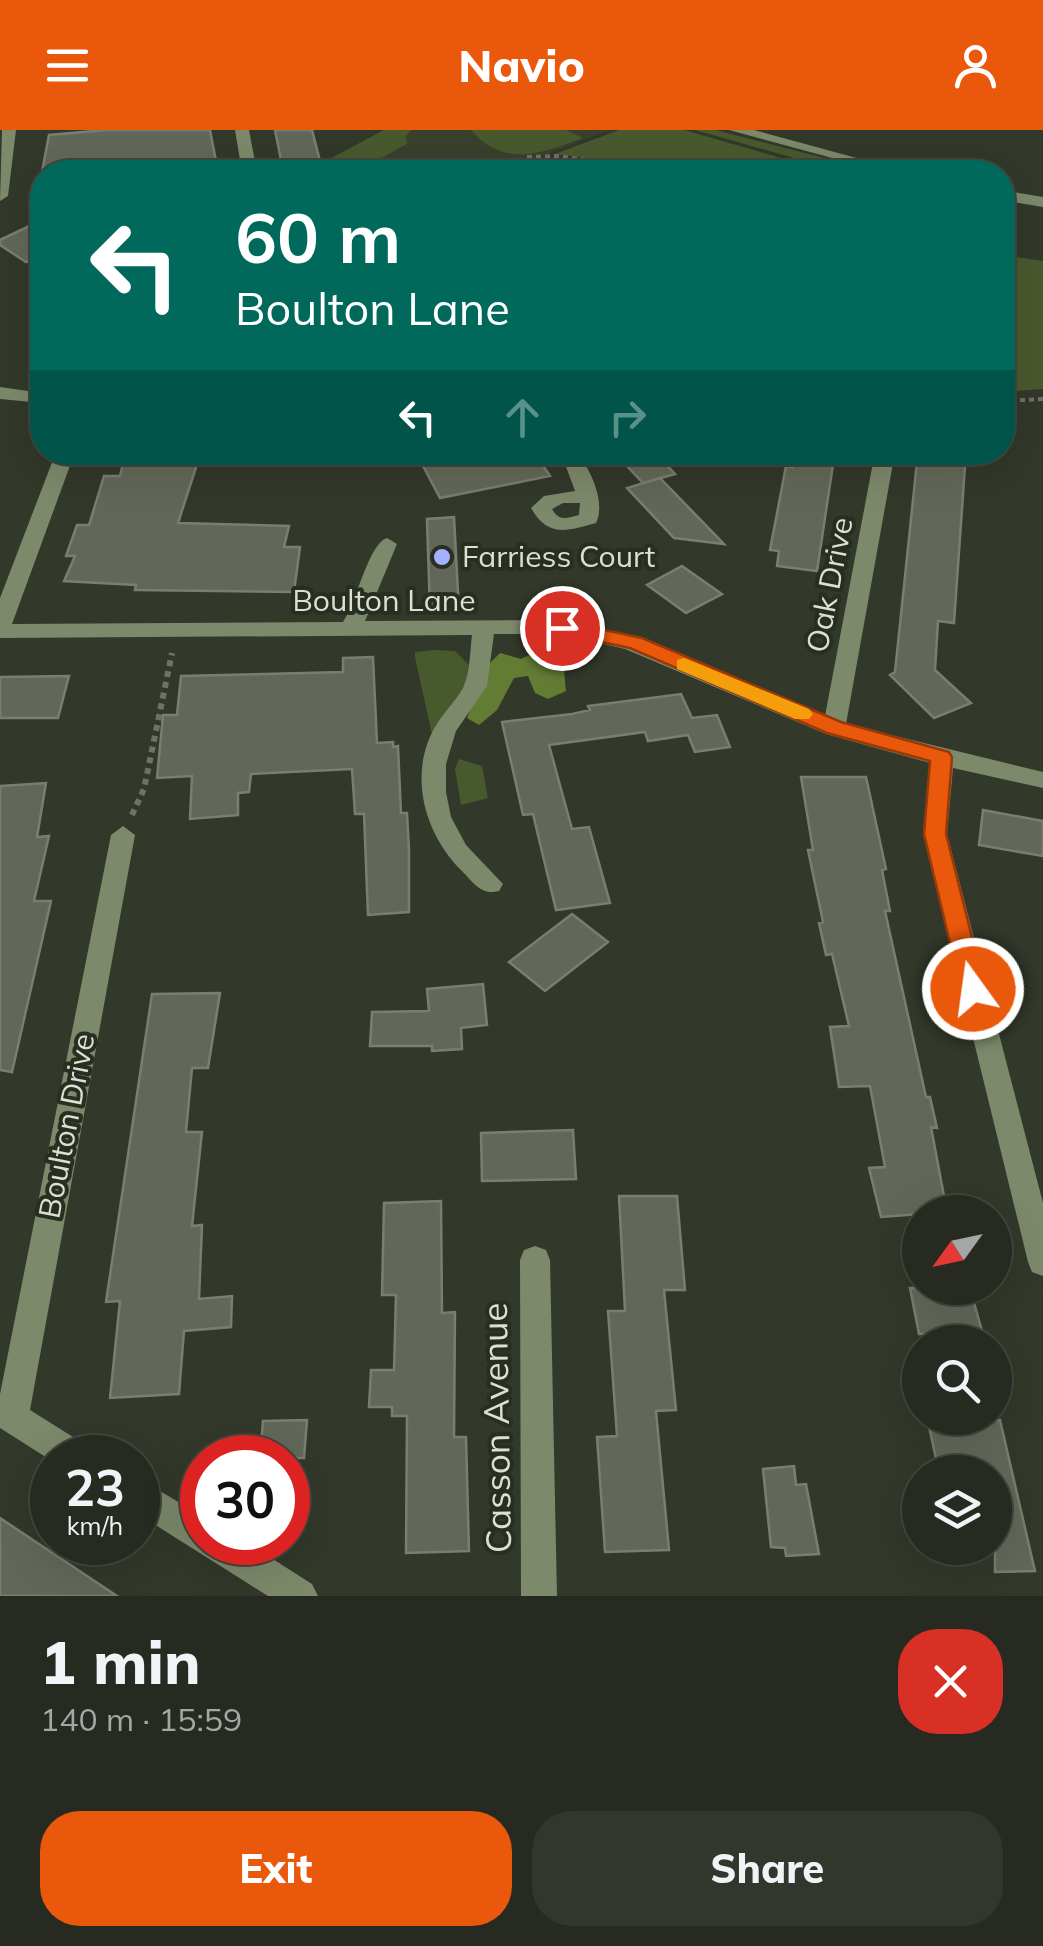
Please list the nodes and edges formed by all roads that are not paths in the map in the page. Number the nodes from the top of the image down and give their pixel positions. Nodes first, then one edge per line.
1 (8, 130) edge
2 (242, 130) edge
3 (736, 130) edge
4 (248, 160) edge
5 (853, 160) edge
6 (0, 196) edge
7 (1015, 197) edge
8 (1043, 202) edge
9 (0, 394) edge
10 (30, 397) edge
11 (61, 465) edge
12 (575, 465) edge
13 (883, 465) edge
14 (588, 499) dead end
15 (387, 544) dead end
16 (0, 629) edge
17 (484, 630) junction
18 (347, 631) junction
19 (834, 728) junction
20 (942, 757) junction
21 (1043, 780) edge
22 (123, 835) road end
23 (490, 884) dead end
24 (535, 1260) dead end
25 (1043, 1262) edge
26 (6, 1413) edge
27 (41, 1435) edge
28 (251, 1565) edge
29 (300, 1596) edge
30 (539, 1596) edge

1 - 6 street
2 - 4 street
3 - 5 street
7 - 8 street
9 - 10 street
11 - 16 street
12 - 14 street
13 - 19 street, Oak Drive
15 - 18 street
16 - 18 street, Boulton Lane
17 - 18 street, Boulton Lane
17 - 19 street, Boulton Lane
17 - 23 street
19 - 20 street, Boulton Lane
20 - 21 street, Boulton Lane
20 - 25 street
22 - 26 street, Boulton Drive
24 - 30 street, Casson Avenue
26 - 27 street
28 - 29 street

